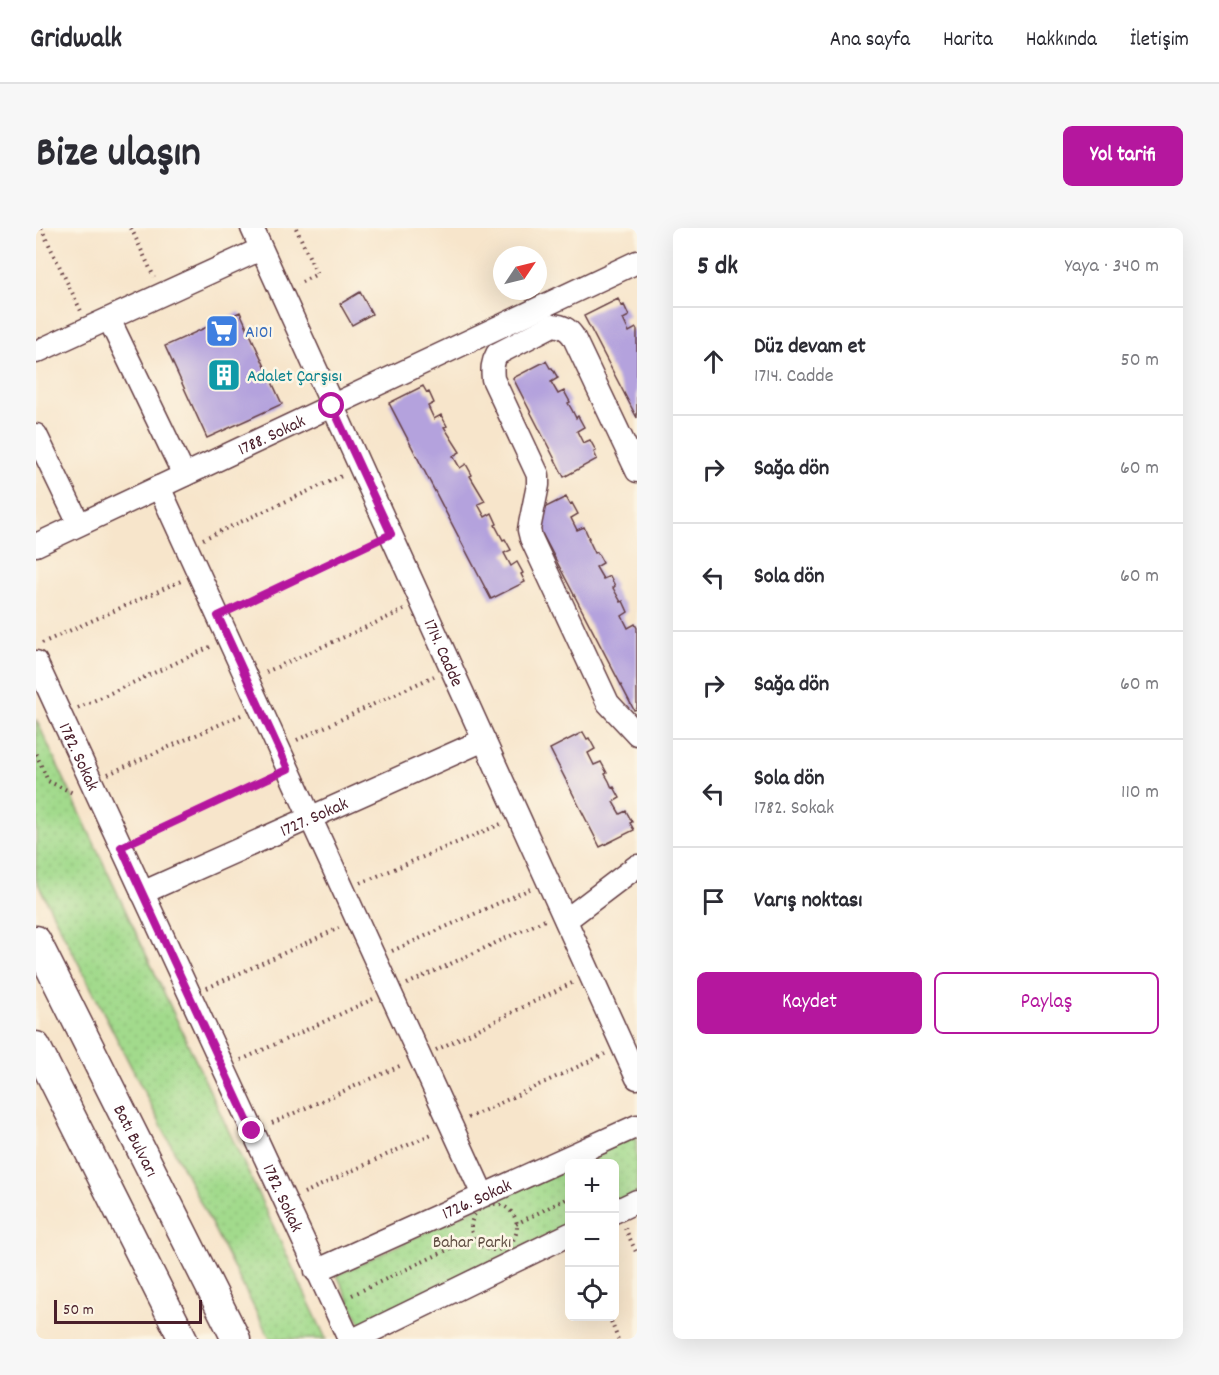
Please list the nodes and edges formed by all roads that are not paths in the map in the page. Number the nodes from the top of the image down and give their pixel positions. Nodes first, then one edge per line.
1 (252, 228) edge
2 (261, 249) junction
3 (637, 262) edge
4 (99, 323) junction
5 (36, 352) edge
6 (332, 406) junction
7 (36, 435) edge
8 (637, 471) edge
9 (184, 475) junction
10 (159, 487) junction
11 (79, 524) junction
12 (36, 544) edge
13 (36, 662) edge
14 (636, 731) edge
15 (484, 740) junction
16 (310, 818) junction
17 (637, 866) edge
18 (142, 893) junction
19 (566, 920) junction
20 (36, 940) edge
21 (36, 1046) edge
22 (637, 1078) edge
23 (637, 1126) edge
24 (483, 1195) junction
25 (565, 1236) edge
26 (316, 1271) junction
27 (183, 1339) edge
28 (236, 1339) edge
29 (349, 1339) edge
30 (355, 1339) edge

1 - 2 street, 1714. Cadde
2 - 4 street
2 - 6 street, 1714. Cadde
3 - 6 street, 1788. Sokak
4 - 5 street
4 - 9 street
6 - 9 street, 1788. Sokak
6 - 15 street, 1714. Cadde
7 - 11 street
8 - 14 street
9 - 10 street, 1788. Sokak
10 - 11 street, 1788. Sokak
10 - 16 street
11 - 12 street, 1788. Sokak
13 - 18 street, 1782. Sokak
15 - 16 street, 1727. Sokak
15 - 19 street, 1714. Cadde
16 - 18 street, 1727. Sokak
16 - 24 street
17 - 19 street
18 - 26 street, 1782. Sokak
19 - 22 street, 1714. Cadde
20 - 28 main road, Batı Bulvarı
21 - 27 main road
23 - 24 street, 1726. Sokak
24 - 26 street, 1726. Sokak
25 - 30 street
26 - 29 street, 1782. Sokak

